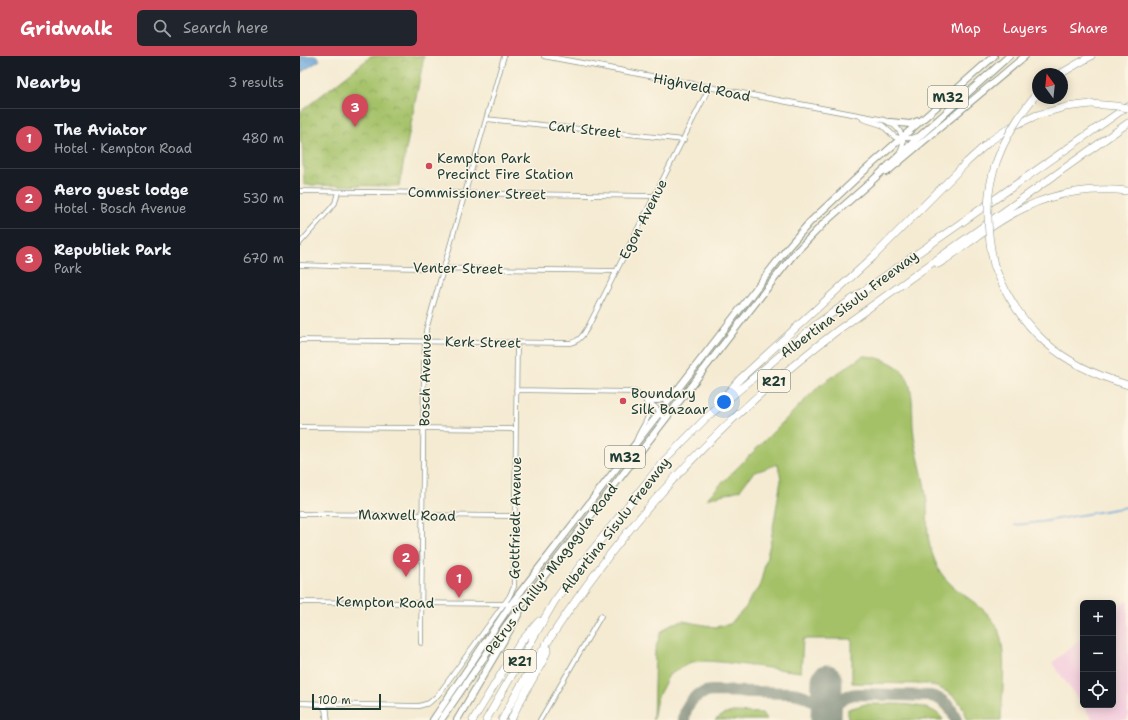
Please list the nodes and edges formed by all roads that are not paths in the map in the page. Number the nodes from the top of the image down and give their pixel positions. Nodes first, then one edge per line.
1 (504, 56) edge
2 (544, 56) edge
3 (994, 56) edge
4 (1009, 56) edge
5 (1025, 56) edge
6 (1091, 56) edge
7 (1068, 69) edge
8 (709, 88) junction
9 (1032, 100) edge
10 (1128, 107) edge
11 (860, 117) junction
12 (925, 118) junction
13 (486, 119) junction
14 (890, 122) junction
15 (1128, 123) edge
16 (920, 135) junction
17 (902, 138) junction
18 (684, 140) junction
19 (897, 158) junction
20 (874, 179) junction
21 (1128, 191) edge
22 (300, 192) edge
23 (338, 192) junction
24 (464, 193) junction
25 (654, 196) junction
26 (300, 243) edge
27 (300, 265) edge
28 (929, 266) junction
29 (443, 268) junction
30 (616, 271) junction
31 (300, 340) edge
32 (425, 342) junction
33 (517, 343) junction
34 (570, 343) joint
35 (1128, 385) edge
36 (516, 390) junction
37 (672, 396) junction
38 (646, 399) junction
39 (660, 412) junction
40 (706, 418) junction
41 (664, 420) junction
42 (300, 427) edge
43 (424, 428) junction
44 (516, 429) junction
45 (635, 443) junction
46 (300, 514) edge
47 (422, 515) junction
48 (514, 516) junction
49 (535, 587) junction
50 (300, 602) edge
51 (554, 602) junction
52 (421, 603) junction
53 (504, 604) junction
54 (511, 604) junction
55 (523, 604) junction
56 (601, 616) dead end
57 (550, 639) junction
58 (421, 643) dead end
59 (300, 704) edge
60 (322, 704) junction
61 (327, 720) edge
62 (433, 720) edge
63 (441, 720) edge
64 (457, 720) edge
65 (473, 720) edge
66 (486, 720) edge
67 (502, 720) edge
68 (511, 720) edge
69 (540, 720) edge

1 - 13 street, Bosch Avenue
2 - 8 street, Highveld Road
3 - 12 main road, Petrus “Chilly” Magagula Road / M32
4 - 16 main road, Petrus “Chilly” Magagula Road / M32
5 - 20 main road
6 - 7 highway
8 - 11 street, Highveld Road
8 - 18 street, Egon Avenue
9 - 35 highway, bridge
10 - 40 highway, Albertina Sisulu Freeway / R21
10 - 40 highway, bridge
11 - 14 street, Highveld Road
11 - 17 street, Highveld Road
12 - 14 main road
12 - 17 main road, Petrus “Chilly” Magagula Road / M32
13 - 18 street, Carl Street
13 - 24 street, Bosch Avenue
14 - 17 street
15 - 28 highway, Albertina Sisulu Freeway / R21
16 - 17 street
16 - 19 main road, Petrus “Chilly” Magagula Road / M32
17 - 19 street
17 - 37 main road, Petrus “Chilly” Magagula Road / M32
18 - 25 street, Egon Avenue
19 - 20 main road, Petrus “Chilly” Magagula Road / M32
20 - 41 main road, Petrus “Chilly” Magagula Road / M32
21 - 28 highway
22 - 23 street, Commissioner Street
23 - 24 street, Commissioner Street
23 - 26 street
24 - 25 street, Commissioner Street
24 - 29 street, Bosch Avenue
25 - 30 street, Egon Avenue
27 - 29 street, Venter Street
28 - 57 highway, Albertina Sisulu Freeway / R21
29 - 30 street, Venter Street
29 - 32 street, Bosch Avenue
30 - 34 street, Egon Avenue
31 - 32 street, Kerk Street
32 - 33 street, Kerk Street
32 - 43 street, Bosch Avenue
33 - 34 street, Kerk Street
33 - 36 street, Gottfriedt Avenue
36 - 38 street
36 - 44 street, Gottfriedt Avenue
37 - 38 main road
37 - 39 main road, Petrus “Chilly” Magagula Road / M32
38 - 39 street
38 - 45 street
39 - 41 street
39 - 45 main road, Petrus “Chilly” Magagula Road / M32
40 - 51 highway, Albertina Sisulu Freeway / R21
41 - 49 main road, Petrus “Chilly” Magagula Road / M32
42 - 43 street
43 - 44 street
43 - 47 street, Bosch Avenue
44 - 48 street, Gottfriedt Avenue
45 - 54 main road, Petrus “Chilly” Magagula Road / M32
46 - 47 street, Maxwell Road
47 - 48 street, Maxwell Road
47 - 52 street, Bosch Avenue
48 - 53 street, Gottfriedt Avenue
49 - 54 street
49 - 55 main road, Petrus “Chilly” Magagula Road / M32
50 - 52 street, Kempton Road
51 - 65 highway
51 - 66 highway, Albertina Sisulu Freeway / R21
52 - 53 street, Kempton Road
52 - 58 street, Bosch Avenue
53 - 54 street, Kempton Road
53 - 60 street, Gottfriedt Avenue
54 - 62 main road, Petrus “Chilly” Magagula Road / M32
55 - 63 main road, Petrus “Chilly” Magagula Road / M32
55 - 64 main road
56 - 69 street
57 - 67 highway, Albertina Sisulu Freeway / R21
57 - 68 highway
59 - 60 street
60 - 61 main road

